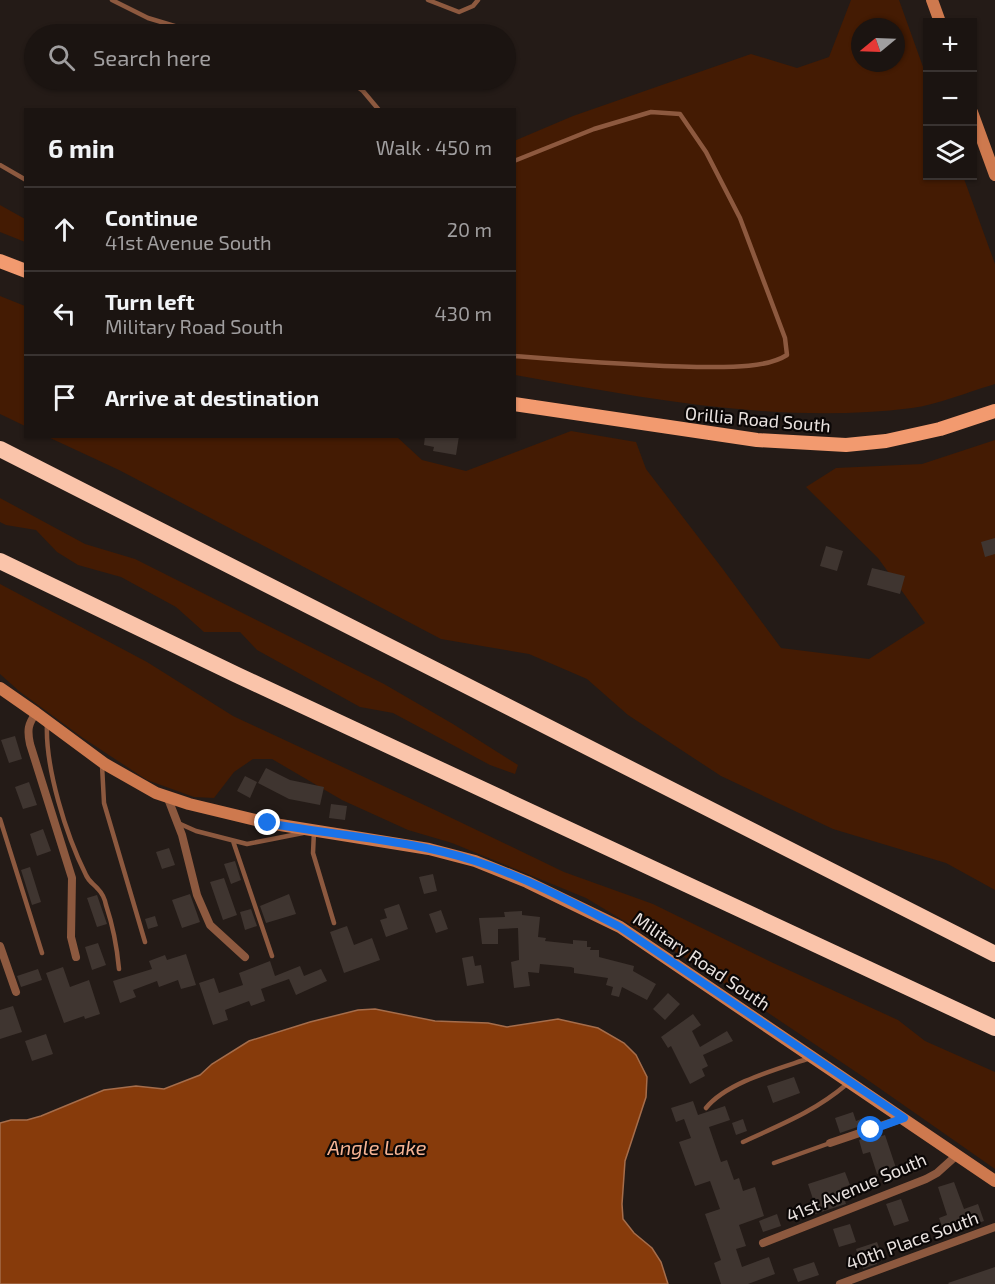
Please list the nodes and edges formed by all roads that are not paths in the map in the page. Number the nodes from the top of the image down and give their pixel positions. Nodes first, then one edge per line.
1 (112, 0) edge
2 (428, 0) edge
3 (478, 0) edge
4 (932, 0) edge
5 (939, 18) edge
6 (168, 24) edge
7 (362, 90) edge
8 (377, 108) edge
9 (977, 126) edge
10 (516, 160) edge
11 (0, 165) edge
12 (995, 175) edge
13 (24, 179) edge
14 (0, 261) edge
15 (24, 270) edge
16 (516, 356) edge
17 (516, 404) edge
18 (995, 411) edge
19 (0, 449) edge
20 (0, 550) edge
21 (0, 561) edge
22 (96, 606) junction
23 (0, 688) edge
24 (36, 713) junction
25 (47, 721) junction
26 (102, 762) junction
27 (167, 796) junction
28 (0, 819) edge
29 (178, 823) junction
30 (314, 831) junction
31 (233, 841) junction
32 (333, 923) dead end
33 (145, 942) dead end
34 (0, 946) edge
35 (42, 953) dead end
36 (995, 954) edge
37 (272, 956) dead end
38 (76, 957) dead end
39 (245, 957) dead end
40 (119, 969) dead end
41 (16, 992) dead end
42 (995, 1028) edge
43 (812, 1057) junction
44 (849, 1082) junction
45 (706, 1108) dead end
46 (904, 1118) junction
47 (743, 1142) dead end
48 (830, 1143) joint
49 (957, 1155) junction
50 (774, 1163) dead end
51 (995, 1181) edge
52 (995, 1227) edge
53 (763, 1243) dead end
54 (840, 1284) edge

1 - 6 lane
2 - 3 lane
4 - 5 main road
7 - 8 lane
9 - 12 main road
10 - 16 lane
11 - 13 lane
14 - 15 main road
17 - 18 main road, Orillia Road South
19 - 36 highway
20 - 22 highway
21 - 22 highway
22 - 42 highway
23 - 24 main road, Military Road South
24 - 25 main road, Military Road South
24 - 38 street
25 - 26 main road, Military Road South
25 - 40 lane
26 - 27 main road, Military Road South
26 - 33 lane
27 - 29 street
27 - 30 main road, Military Road South
28 - 35 lane
29 - 31 lane
29 - 39 street
30 - 31 lane
30 - 32 lane
30 - 43 main road, Military Road South
31 - 37 lane
34 - 41 street
43 - 44 main road, Military Road South
43 - 45 lane
44 - 46 main road, Military Road South
44 - 47 lane
46 - 48 street
46 - 49 main road, Military Road South
48 - 50 lane
49 - 51 main road, Military Road South
49 - 53 street, 41st Avenue South
52 - 54 street, 40th Place South

